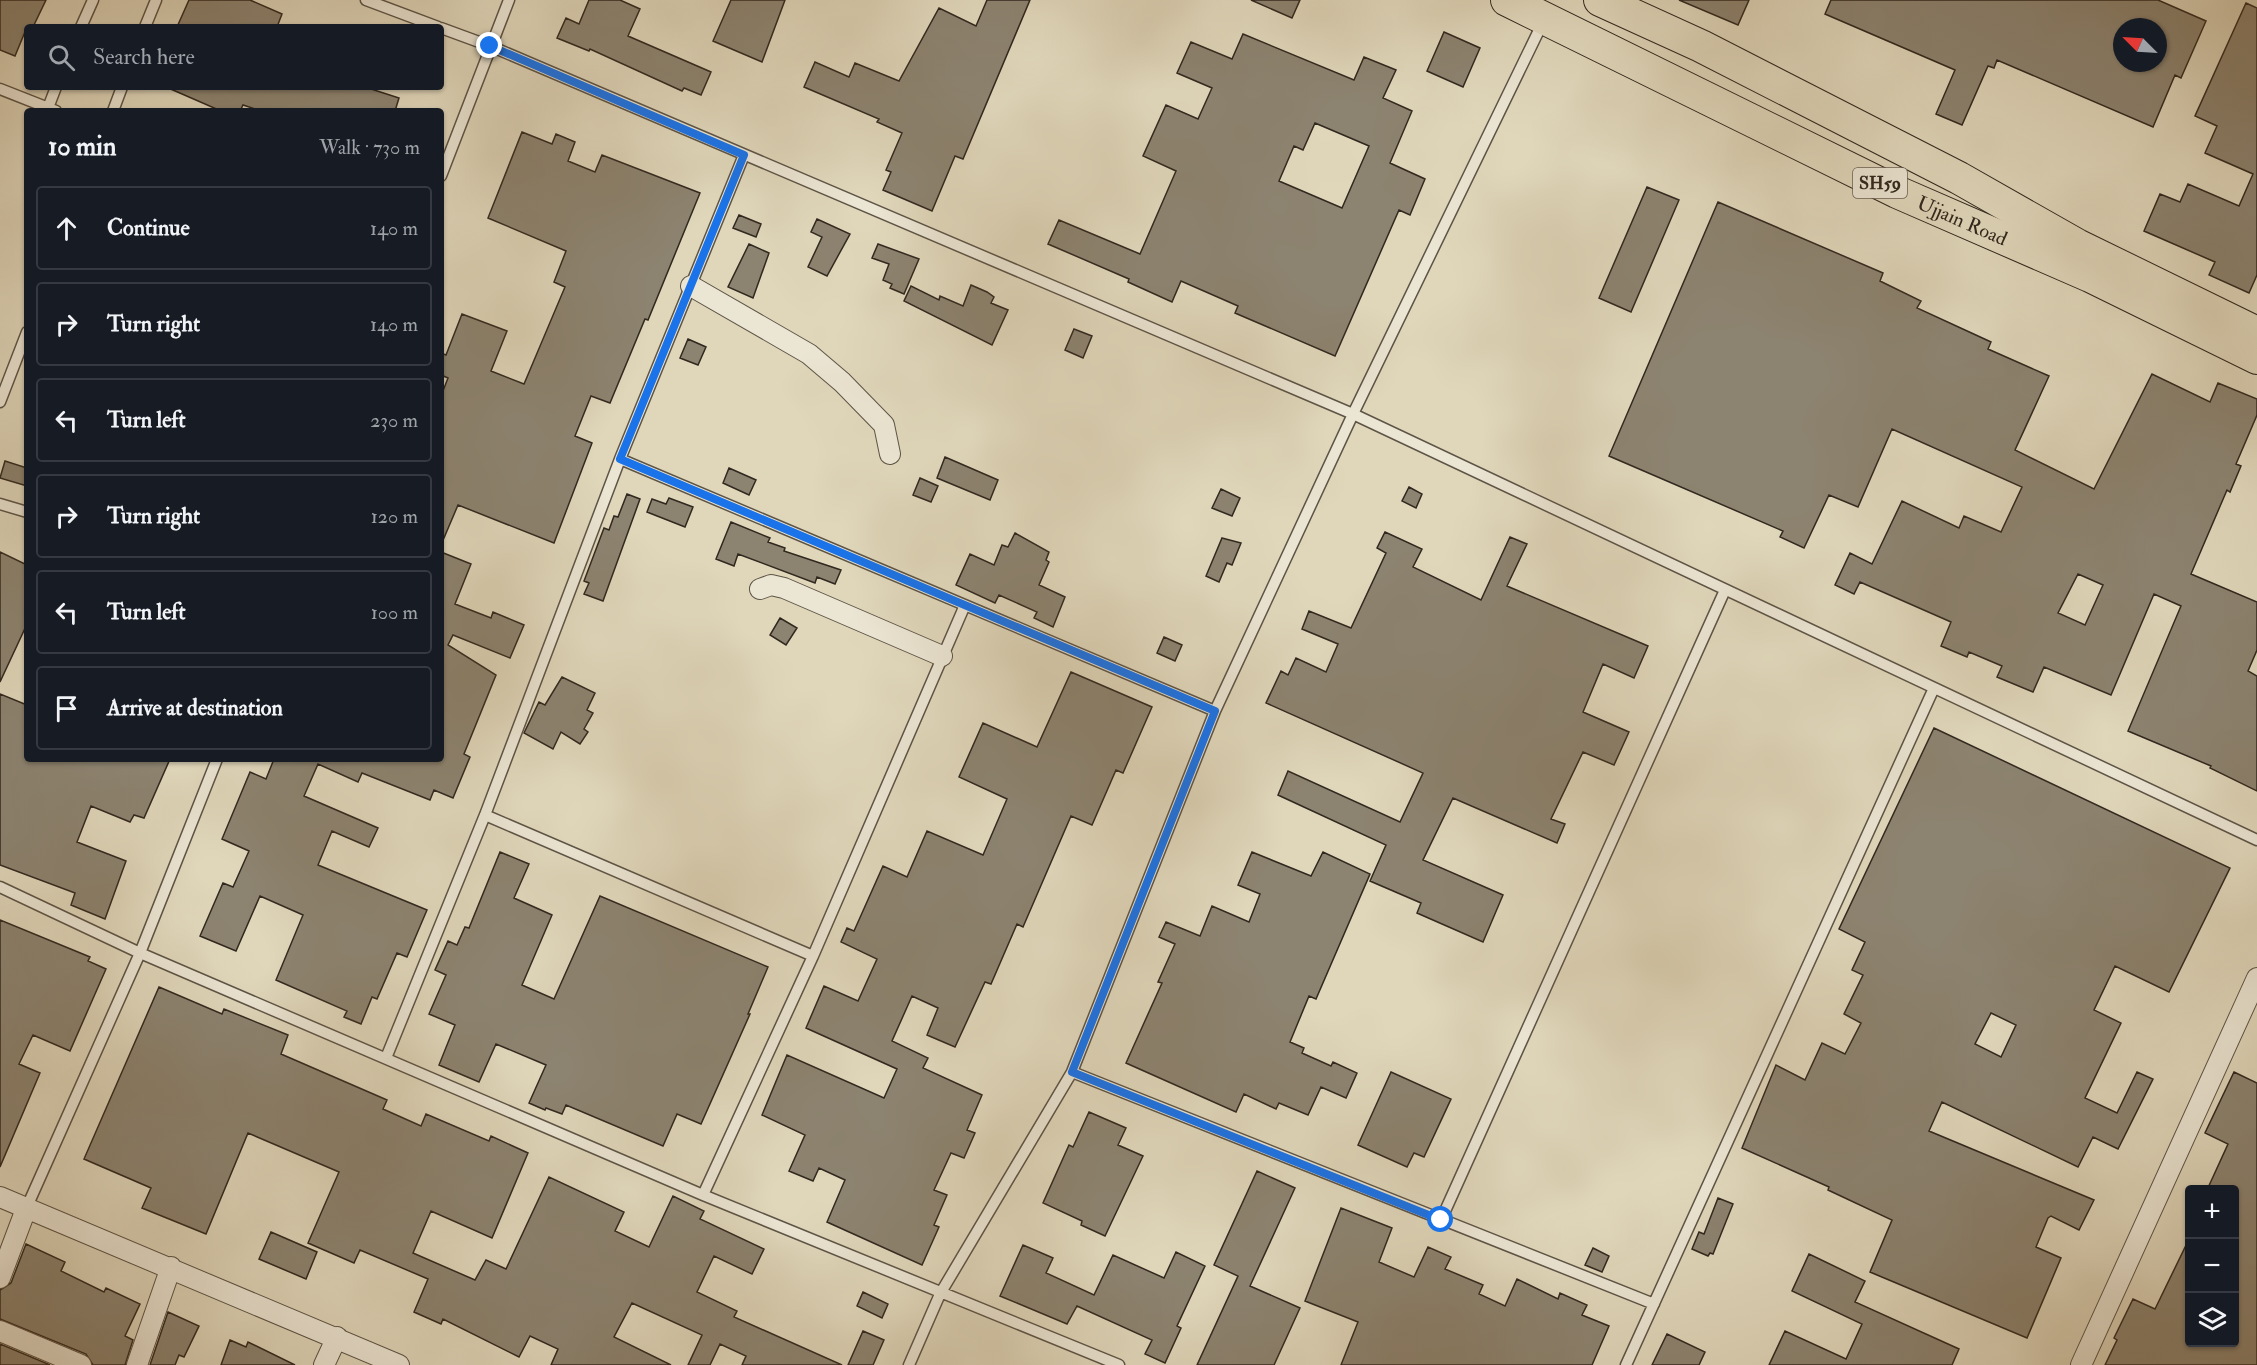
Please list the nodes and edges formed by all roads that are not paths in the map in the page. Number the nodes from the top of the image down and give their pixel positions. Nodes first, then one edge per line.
1 (93, 0) edge
2 (156, 0) edge
3 (366, 0) edge
4 (509, 0) edge
5 (1507, 0) edge
6 (1600, 0) edge
7 (1545, 19) junction
8 (82, 24) edge
9 (146, 24) edge
10 (429, 24) edge
11 (444, 29) edge
12 (490, 46) junction
13 (0, 89) edge
14 (56, 90) edge
15 (121, 90) edge
16 (49, 108) edge
17 (52, 108) edge
18 (114, 108) edge
19 (744, 155) junction
20 (444, 168) edge
21 (691, 286) junction
22 (2257, 333) edge
23 (24, 340) edge
24 (2257, 358) edge
25 (0, 402) edge
26 (1353, 414) junction
27 (890, 454) dead end
28 (620, 459) junction
29 (0, 504) edge
30 (24, 511) edge
31 (760, 589) dead end
32 (1725, 590) junction
33 (965, 605) junction
34 (942, 656) junction
35 (1934, 688) junction
36 (1215, 711) junction
37 (216, 762) edge
38 (485, 815) junction
39 (2257, 840) edge
40 (0, 887) edge
41 (140, 953) junction
42 (813, 956) junction
43 (2257, 978) edge
44 (2250, 1014) edge
45 (386, 1058) junction
46 (1072, 1072) junction
47 (703, 1195) junction
48 (0, 1197) edge
49 (26, 1209) junction
50 (1441, 1220) junction
51 (171, 1267) junction
52 (0, 1278) edge
53 (940, 1294) junction
54 (1654, 1304) junction
55 (0, 1331) edge
56 (337, 1336) junction
57 (81, 1365) edge
58 (137, 1365) edge
59 (324, 1365) edge
60 (399, 1365) edge
61 (909, 1365) edge
62 (1119, 1365) edge
63 (1626, 1365) edge
64 (2081, 1365) edge

1 - 8 lane
2 - 9 lane
3 - 10 lane
4 - 12 lane
5 - 7 main road, Ujjain Road / SH59
6 - 22 main road, Ujjain Road / SH59
7 - 24 main road, Ujjain Road / SH59
7 - 26 lane
11 - 12 lane
12 - 19 lane
12 - 20 lane
13 - 16 lane
14 - 17 lane
15 - 18 lane
19 - 21 lane
19 - 26 lane
21 - 27 street
21 - 28 lane
23 - 25 lane
26 - 32 lane
26 - 36 lane
28 - 33 lane
28 - 38 lane
29 - 30 lane
31 - 34 street
32 - 35 lane
32 - 50 lane
33 - 34 lane
33 - 36 lane
34 - 42 lane
35 - 39 lane
35 - 54 lane
36 - 46 lane
37 - 41 lane
38 - 42 lane
38 - 45 lane
40 - 41 lane
41 - 45 lane
41 - 49 lane
42 - 47 lane
43 - 44 street
44 - 64 street
45 - 47 lane
46 - 50 lane
46 - 53 lane
47 - 53 lane
48 - 49 street
49 - 51 street
49 - 52 street
50 - 54 lane
51 - 56 street
51 - 58 street
53 - 61 lane
53 - 62 lane
54 - 63 lane
55 - 57 street
56 - 59 street
56 - 60 street

